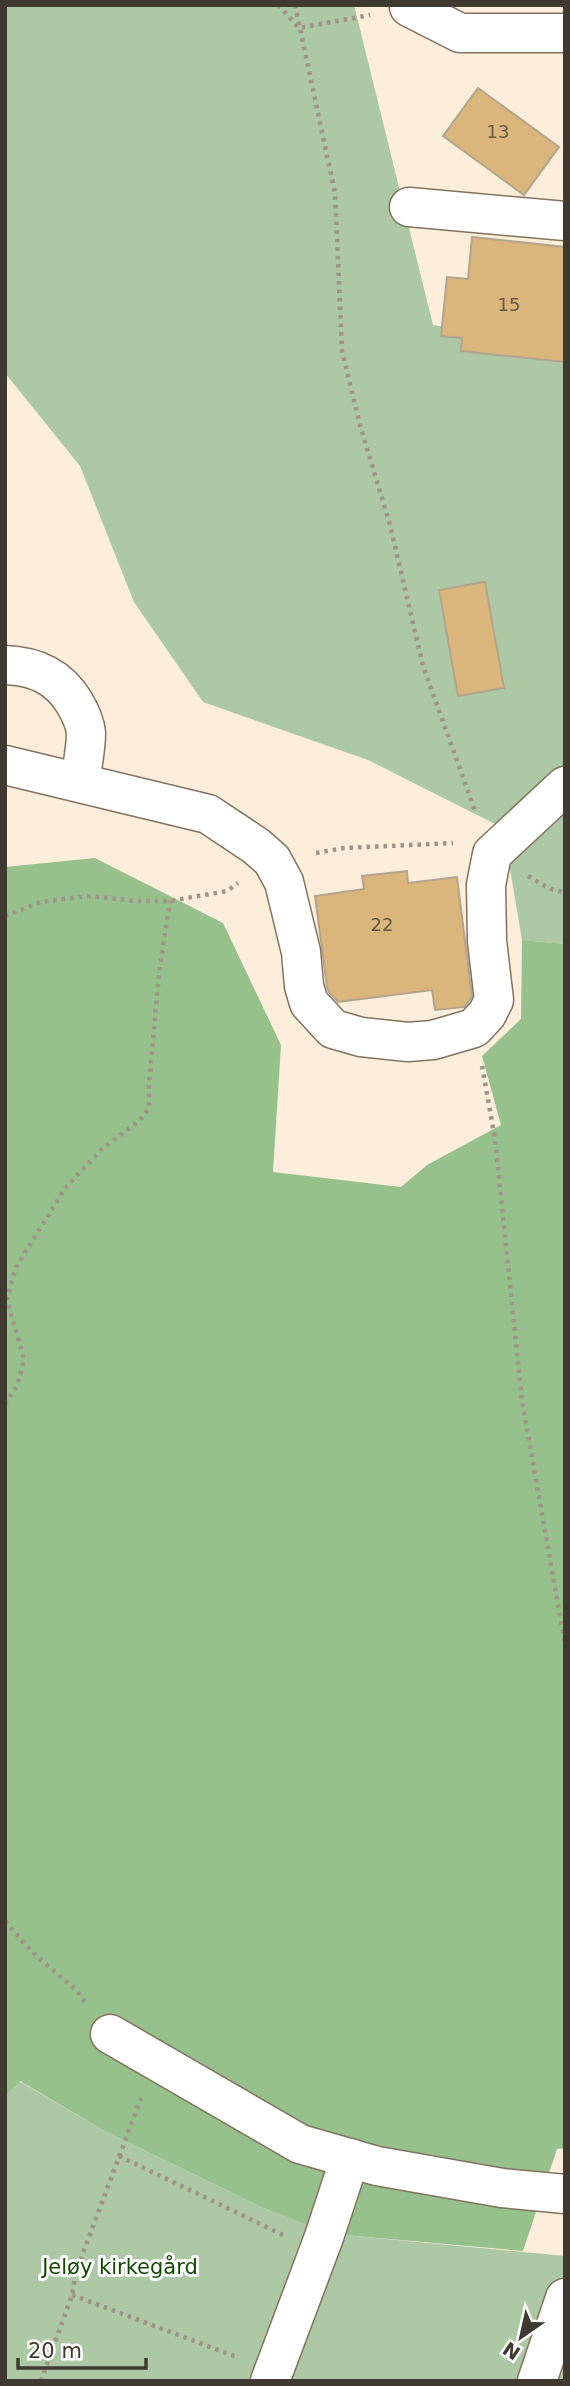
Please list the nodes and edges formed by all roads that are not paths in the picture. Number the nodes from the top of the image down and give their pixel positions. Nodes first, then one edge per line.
1 (409, 7) road end
2 (565, 33) edge
3 (409, 207) dead end
4 (565, 221) edge
5 (5, 665) edge
6 (5, 765) edge
7 (80, 782) junction
8 (565, 786) edge
9 (110, 2034) road end
10 (350, 2158) junction
11 (565, 2194) edge
12 (565, 2298) edge
13 (272, 2376) edge
14 (537, 2381) edge

1 - 2 street
3 - 4 street
5 - 7 street
6 - 7 street
7 - 8 street
9 - 10 street
10 - 11 street
10 - 13 street
12 - 14 street

